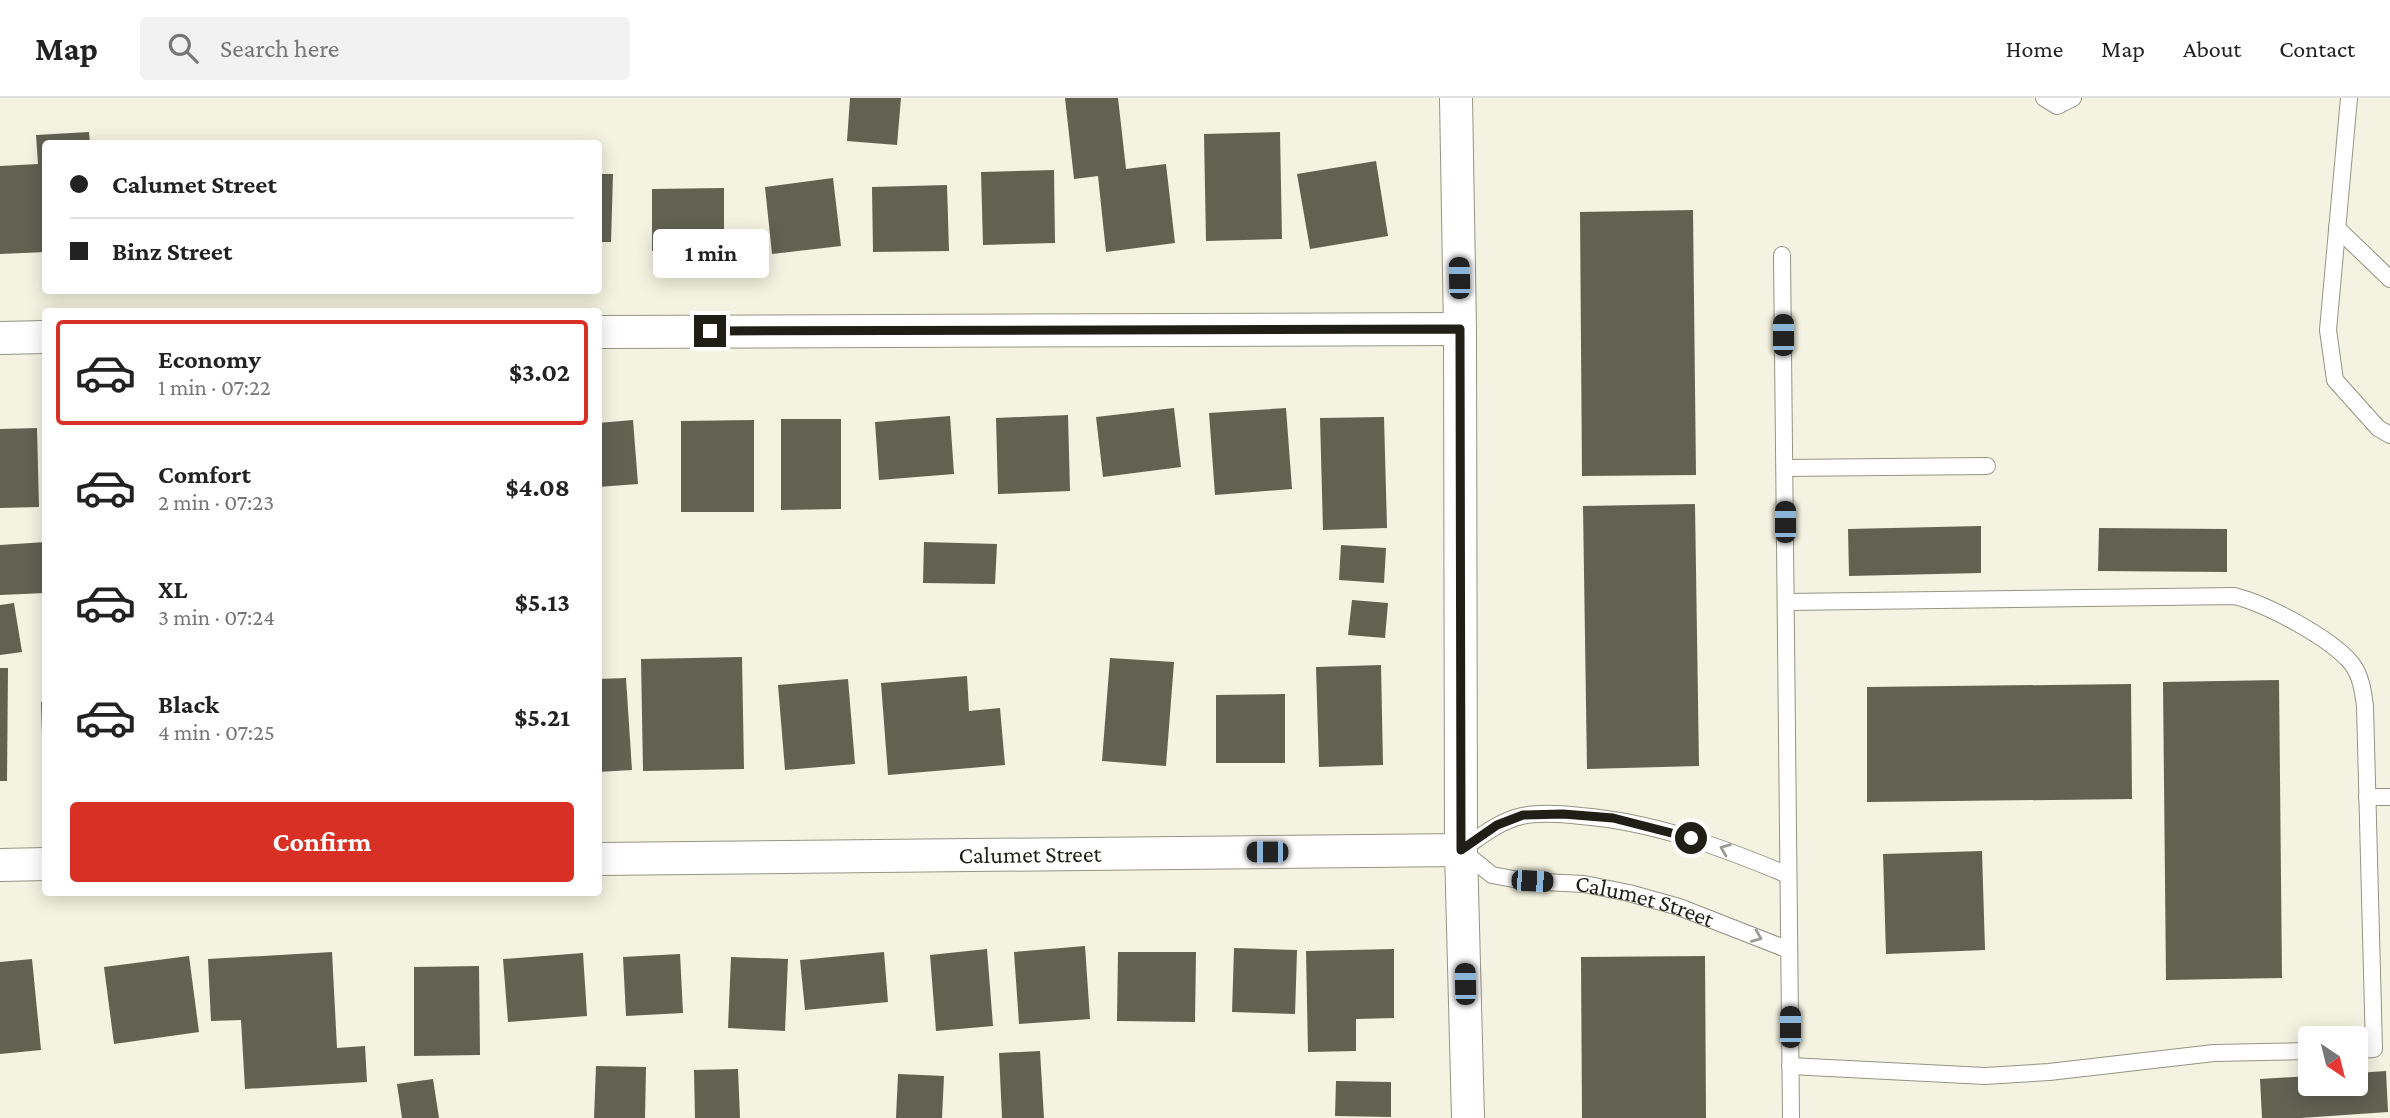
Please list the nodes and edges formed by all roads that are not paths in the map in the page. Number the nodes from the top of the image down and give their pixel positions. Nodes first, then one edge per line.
1 (1456, 98) edge
2 (2044, 98) edge
3 (2073, 98) edge
4 (2349, 98) edge
5 (2337, 228) junction
6 (1782, 256) dead end
7 (2390, 279) edge
8 (1460, 329) junction
9 (602, 332) edge
10 (42, 337) edge
11 (0, 338) edge
12 (2390, 435) edge
13 (1987, 467) dead end
14 (1784, 468) junction
15 (1786, 602) junction
16 (2368, 797) junction
17 (2390, 797) edge
18 (1461, 850) junction
19 (602, 859) edge
20 (42, 864) edge
21 (0, 865) edge
22 (1788, 875) junction
23 (1789, 950) junction
24 (2368, 1049) edge
25 (2298, 1051) edge
26 (1790, 1066) junction
27 (1468, 1118) edge
28 (1791, 1118) edge

1 - 8 street
2 - 3 lane
4 - 5 lane
5 - 7 lane
5 - 12 lane
6 - 14 lane
8 - 9 street
8 - 18 street
10 - 11 street
13 - 14 lane
14 - 15 lane
15 - 16 lane
15 - 22 lane
16 - 17 lane
16 - 24 lane
18 - 19 street, Calumet Street
22 -> 18 lane
18 -> 23 lane, Calumet Street
18 - 27 street
20 - 21 street
22 - 23 lane
23 - 26 lane
25 - 26 lane
26 - 28 lane

